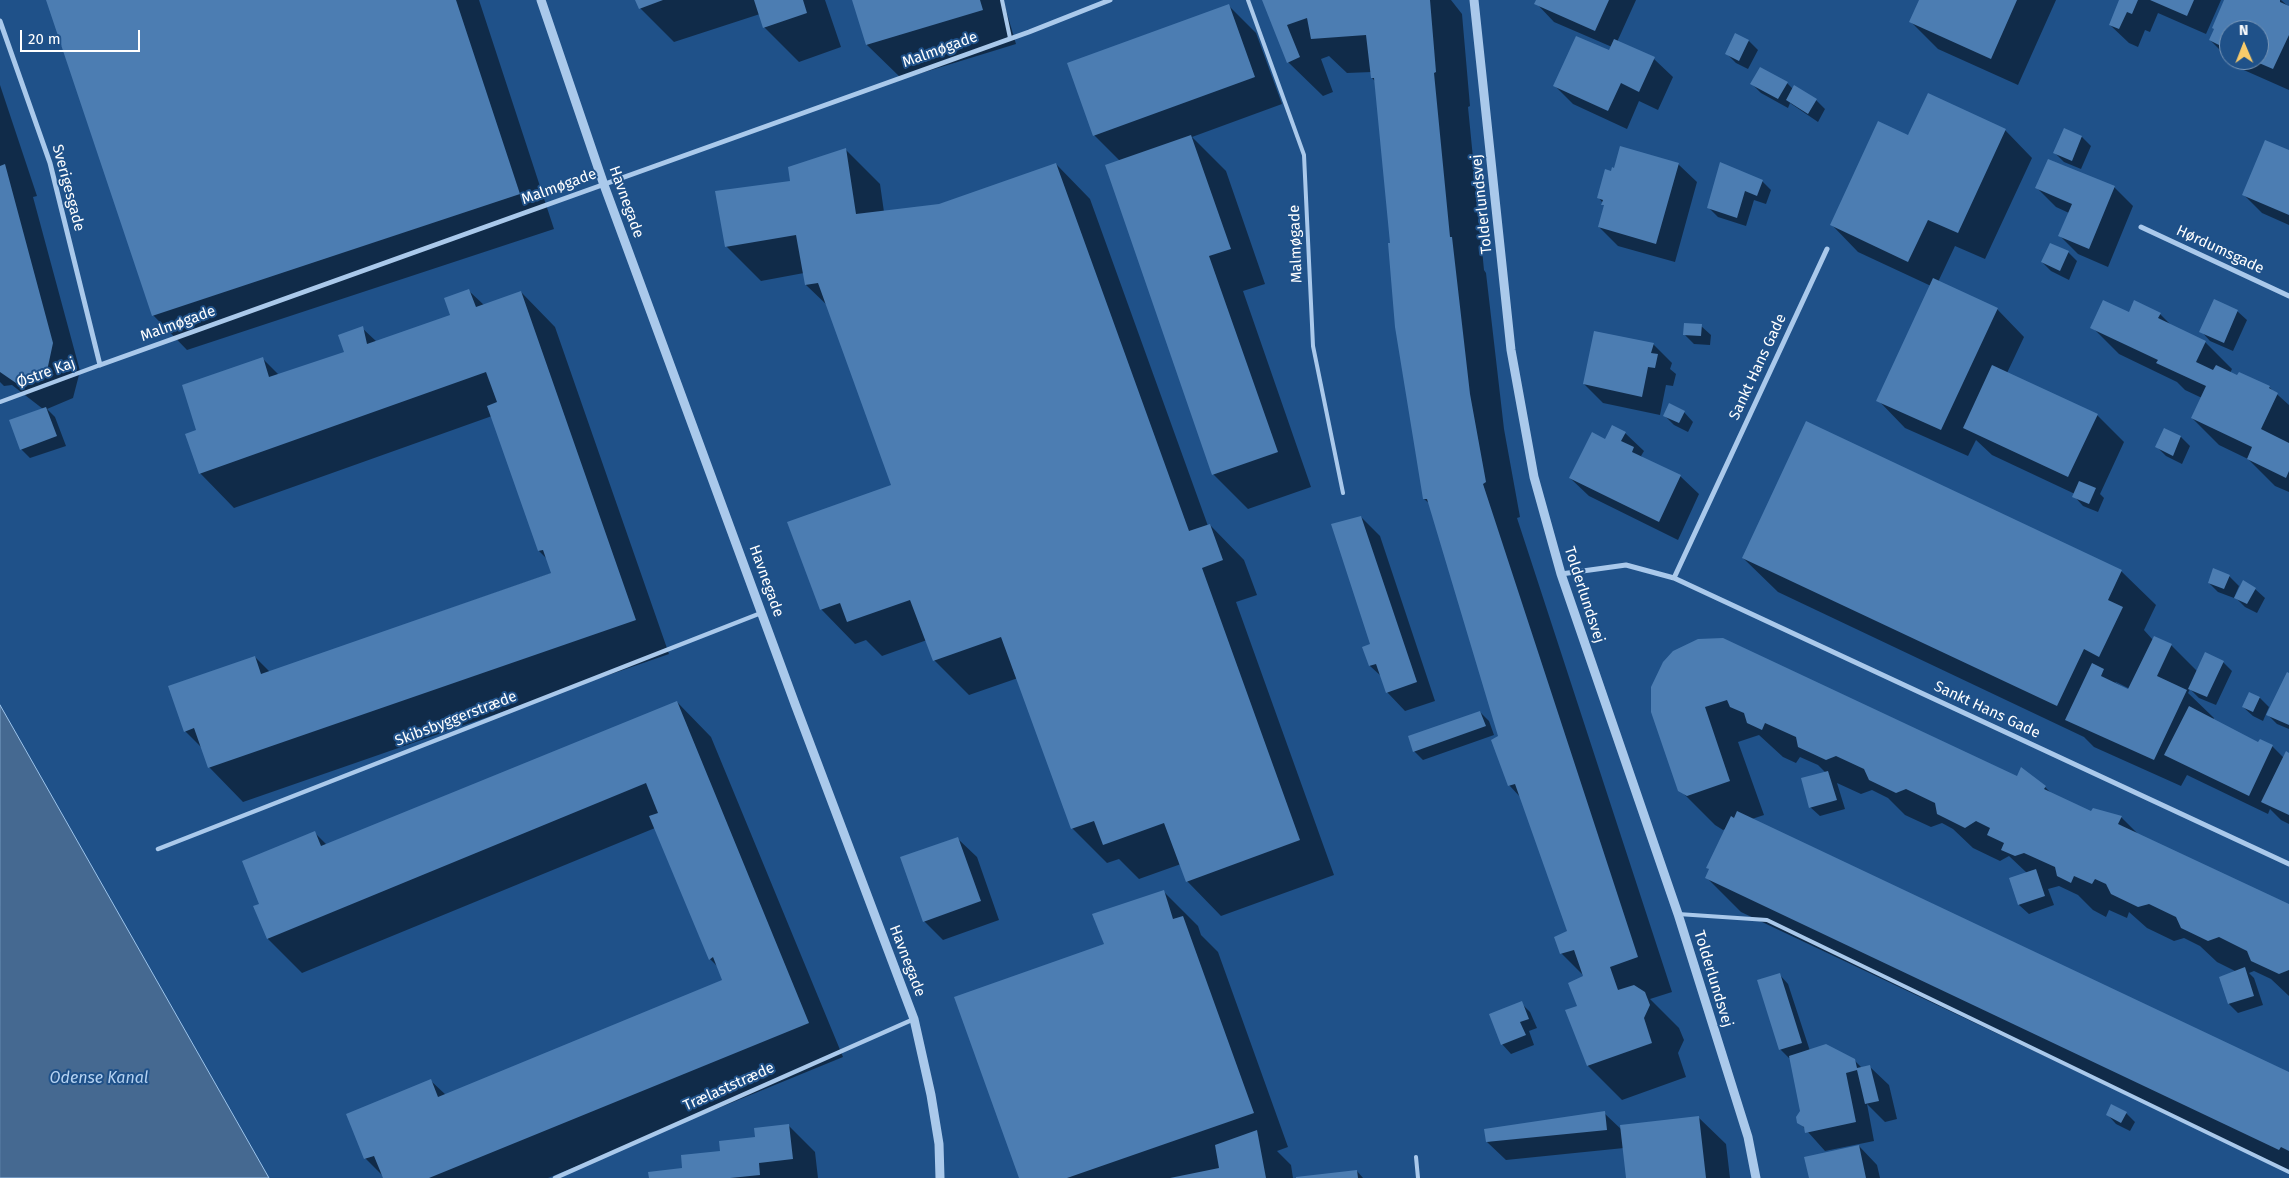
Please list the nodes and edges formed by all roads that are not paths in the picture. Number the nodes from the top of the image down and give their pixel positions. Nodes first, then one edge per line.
1 (541, 0) edge
2 (1002, 0) edge
3 (1110, 0) edge
4 (1248, 0) edge
5 (1474, 0) edge
6 (0, 21) edge
7 (1010, 38) junction
8 (604, 185) junction
9 (2140, 227) dead end
10 (1827, 249) dead end
11 (2289, 296) edge
12 (100, 365) junction
13 (0, 402) edge
14 (1343, 493) dead end
15 (1561, 574) junction
16 (1674, 578) junction
17 (763, 612) junction
18 (158, 849) dead end
19 (2289, 864) edge
20 (1678, 914) junction
21 (914, 1019) junction
22 (1416, 1158) dead end
23 (2289, 1172) edge
24 (555, 1178) edge
25 (940, 1178) edge
26 (1418, 1178) edge
27 (1756, 1178) edge

1 - 8 street, Havnegade
2 - 7 lane
3 - 7 street, Malmøgade
4 - 14 lane, Malmøgade
5 - 15 street, Tolderlundsvej
6 - 12 street, Sverigesgade
7 - 8 street, Malmøgade
8 - 12 street, Malmøgade
8 - 17 street, Havnegade
9 - 11 street, Hørdumsgade
10 - 16 street, Sankt Hans Gade
12 - 13 lane, Østre Kaj
15 - 16 street, Sankt Hans Gade
15 - 20 street, Tolderlundsvej
16 - 19 street, Sankt Hans Gade
17 - 18 street, Skibsbyggerstræde
17 - 21 street, Havnegade
20 - 23 lane
20 - 27 street, Tolderlundsvej
21 - 24 street, Trælaststræde
21 - 25 street, Havnegade
22 - 26 lane

